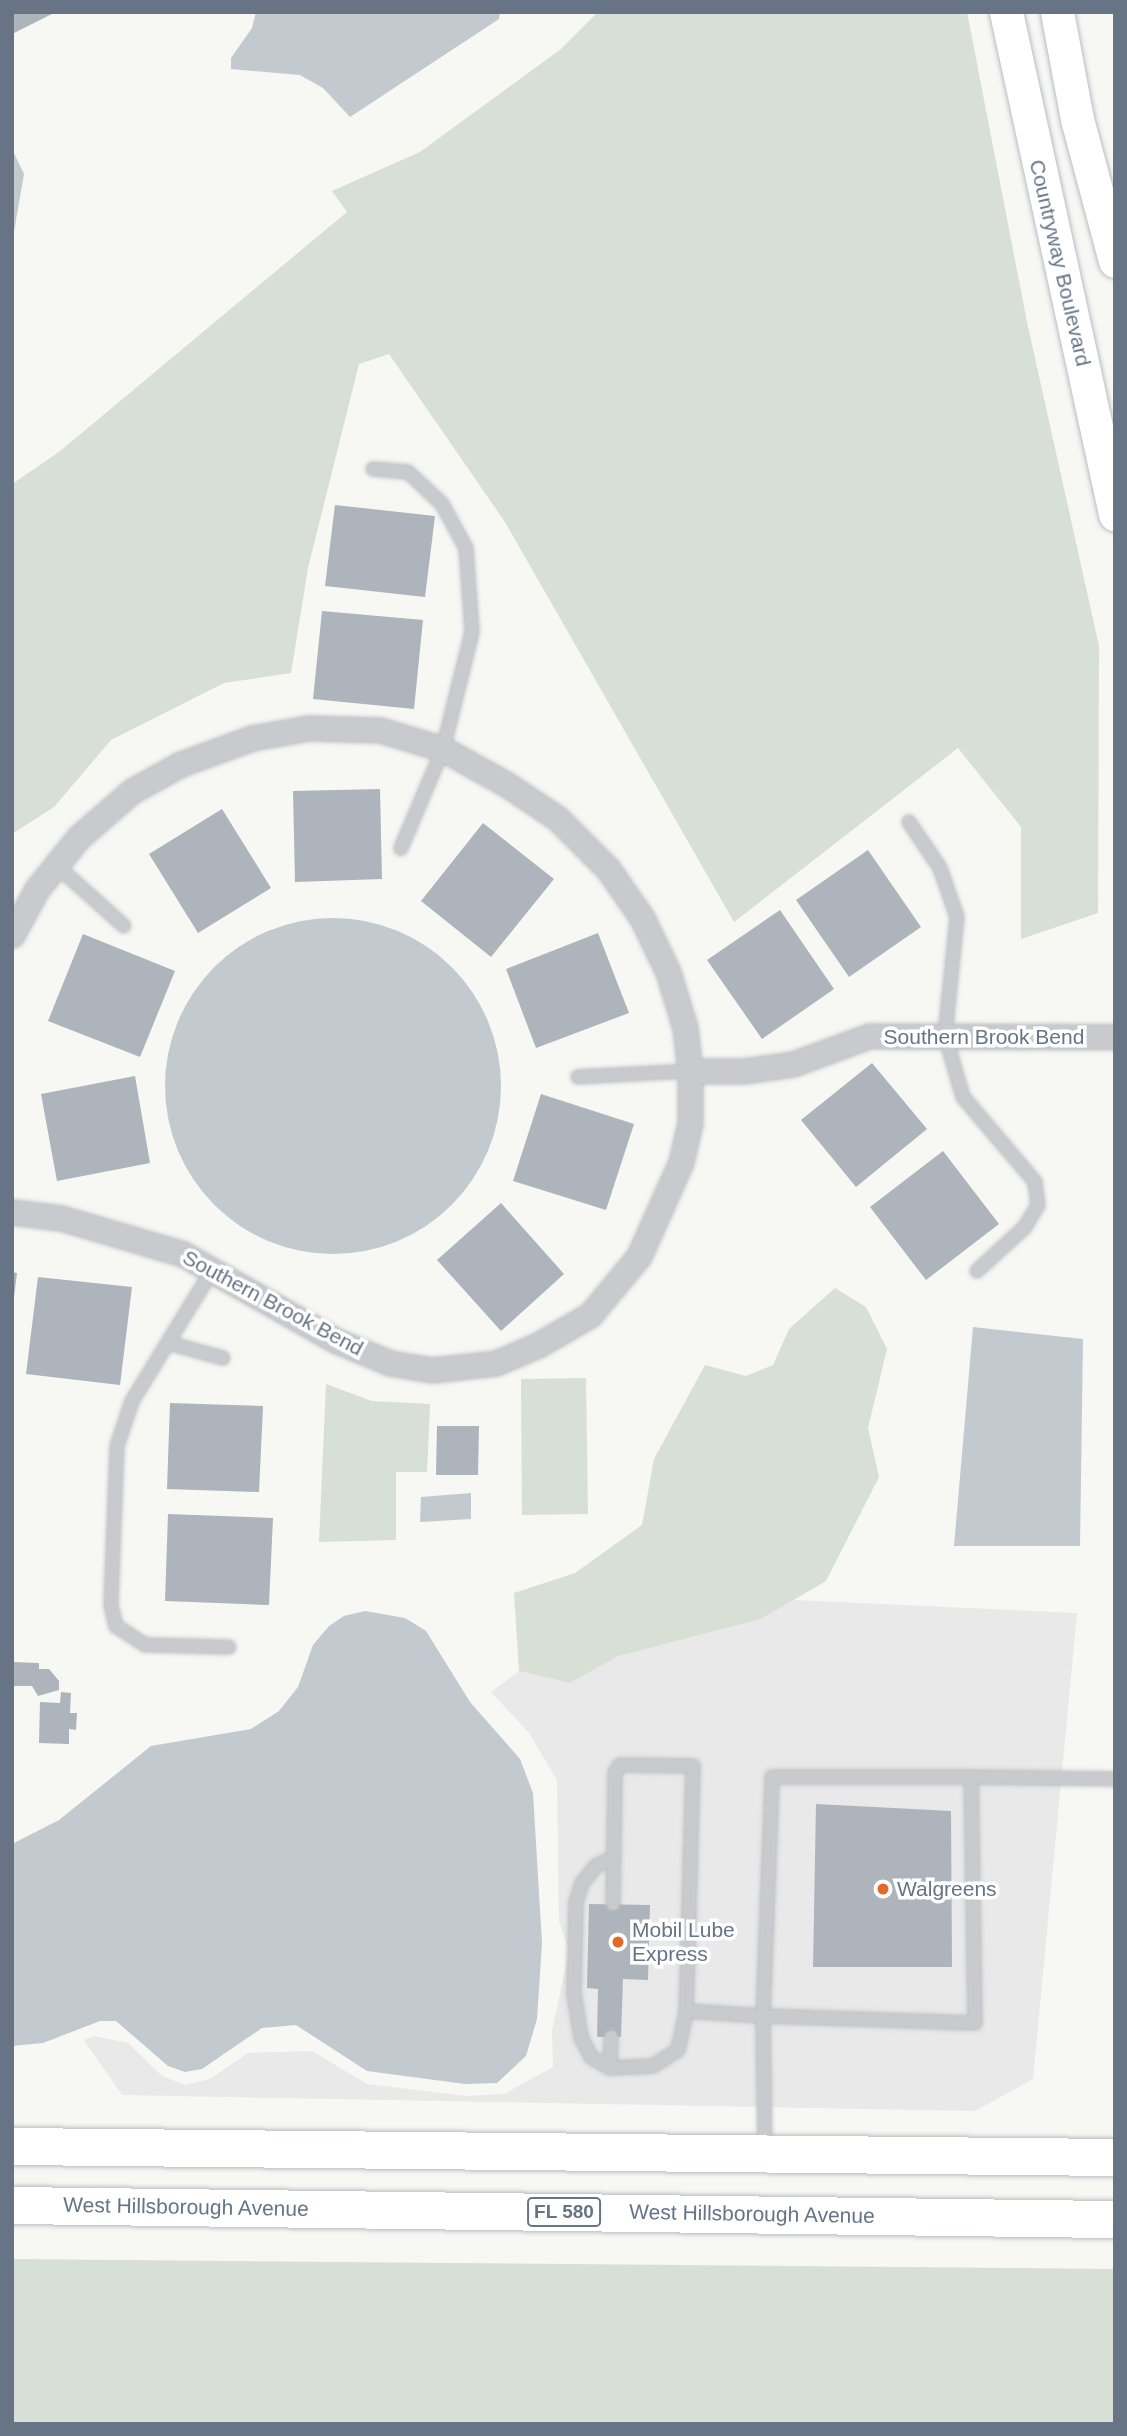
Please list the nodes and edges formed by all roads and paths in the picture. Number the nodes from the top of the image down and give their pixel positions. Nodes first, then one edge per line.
1 (1006, 12) edge
2 (1057, 12) edge
3 (1098, 197) junction
4 (1047, 209) junction
5 (1115, 261) edge
6 (373, 469) dead end
7 (1115, 514) edge
8 (443, 749) junction
9 (909, 822) dead end
10 (401, 848) dead end
11 (56, 865) junction
12 (124, 926) dead end
13 (12, 935) edge
14 (944, 1035) junction
15 (1115, 1037) edge
16 (690, 1071) junction
17 (578, 1077) dead end
18 (12, 1212) edge
19 (214, 1269) junction
20 (977, 1271) dead end
21 (168, 1343) junction
22 (223, 1358) dead end
23 (229, 1647) dead end
24 (971, 1777) junction
25 (1115, 1779) edge
26 (613, 1858) junction
27 (613, 1904) dead end
28 (686, 2011) junction
29 (763, 2016) junction
30 (611, 2037) dead end
31 (610, 2068) junction
32 (12, 2146) edge
33 (765, 2155) junction
34 (1115, 2157) edge
35 (12, 2205) edge
36 (1115, 2219) edge

1 - 4 street, Countryway Boulevard
2 - 3 street
3 - 4 street
3 - 5 street
4 - 7 street, Countryway Boulevard
6 - 8 lane
8 - 10 lane
8 - 11 street, Southern Brook Bend
8 - 16 street, Southern Brook Bend
9 - 14 lane
11 - 12 lane
11 - 13 street, Southern Brook Bend
14 - 15 street, Southern Brook Bend
14 - 16 street, Southern Brook Bend
14 - 20 lane
16 - 17 lane
16 - 19 street, Southern Brook Bend
18 - 19 street, Southern Brook Bend
19 - 21 lane
21 - 22 lane
21 - 23 lane
24 - 25 lane
24 - 29 lane
24 - 29 lane
26 - 27 lane
26 - 28 lane
26 - 31 lane
28 - 29 lane
28 - 31 lane
29 - 33 lane
30 - 31 lane
32 - 33 main road
33 - 34 main road
35 - 36 main road, West Hillsborough Avenue / FL 580

